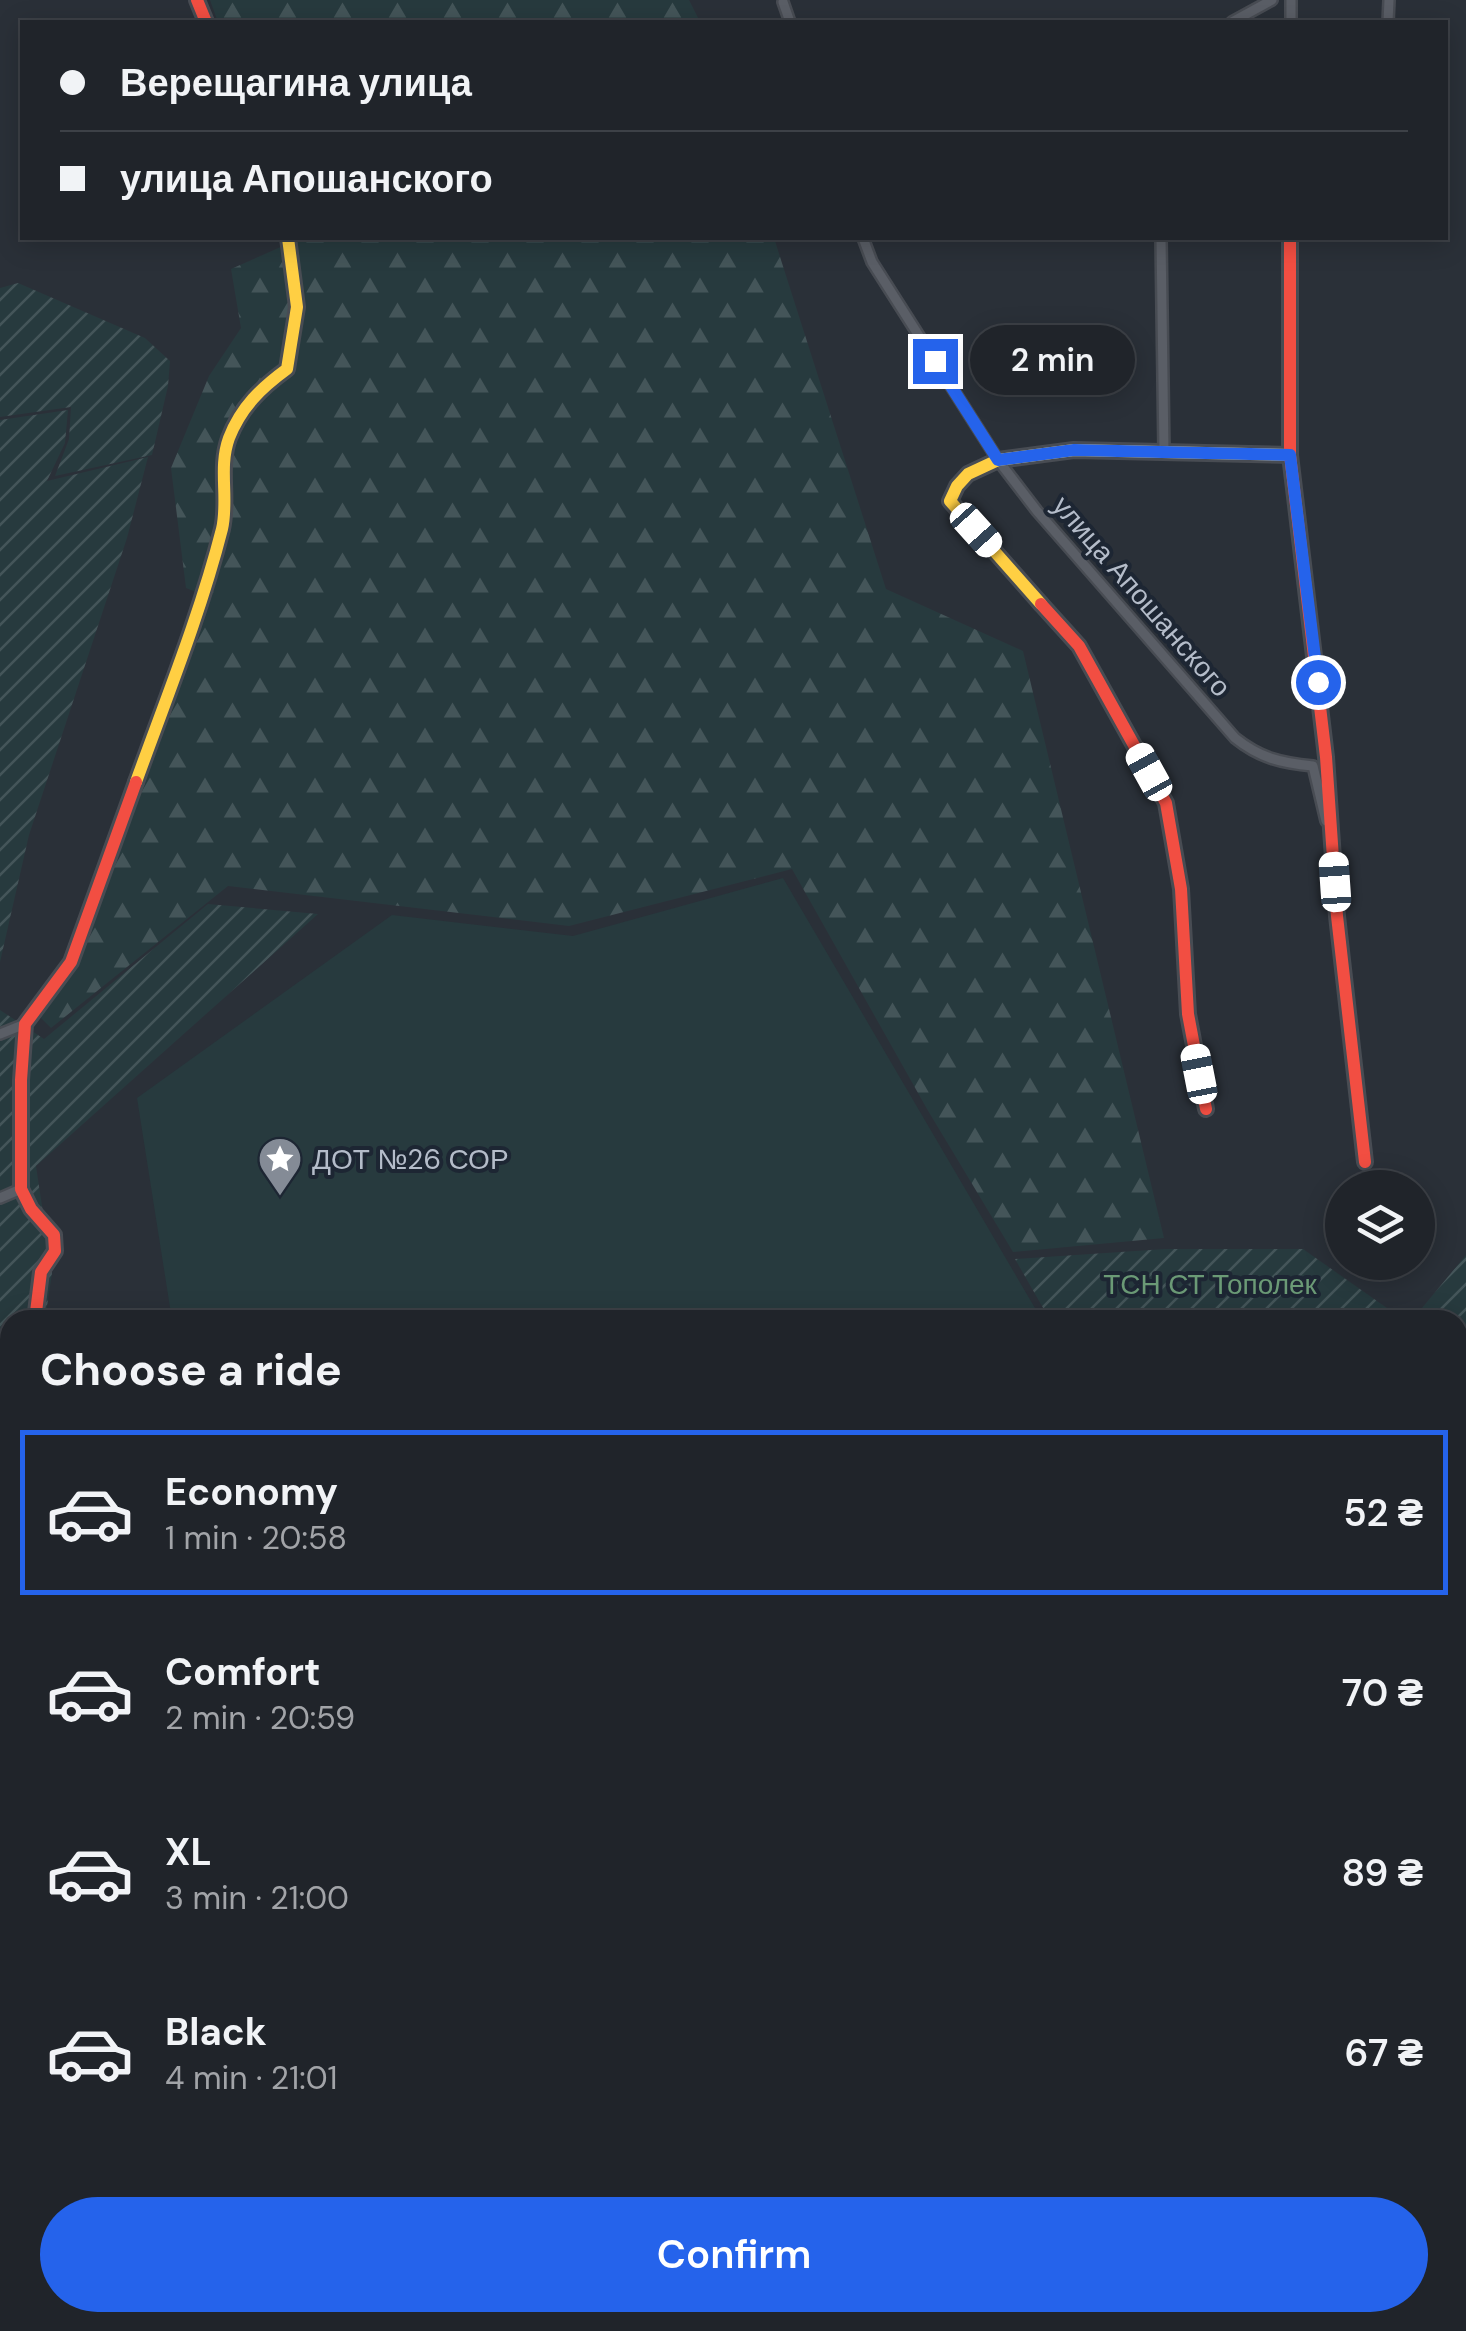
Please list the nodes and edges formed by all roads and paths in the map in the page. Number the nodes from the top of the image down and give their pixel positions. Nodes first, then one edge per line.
1 (1272, 0) edge
2 (1236, 20) edge
3 (288, 240) edge
4 (865, 240) edge
5 (1161, 240) edge
6 (1290, 240) edge
7 (1164, 452) junction
8 (1290, 455) junction
9 (998, 460) junction
10 (1332, 848) junction
11 (25, 1024) junction
12 (0, 1034) edge
13 (1206, 1109) dead end
14 (1365, 1162) dead end
15 (21, 1189) junction
16 (0, 1198) edge
17 (36, 1310) edge

1 - 2 street
3 - 11 street
4 - 9 street, улица Апошанского
5 - 7 street
6 - 8 street
7 - 8 street
7 - 9 street
8 - 10 street
9 - 10 street, улица Апошанского
9 - 13 street
10 - 14 street
11 - 12 street
11 - 15 street
15 - 16 street
15 - 17 street

